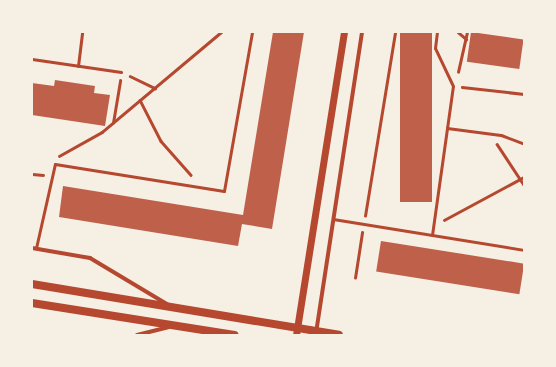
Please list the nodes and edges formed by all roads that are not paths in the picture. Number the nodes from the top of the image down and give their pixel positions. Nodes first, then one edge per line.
1 (82, 32) edge
2 (252, 32) edge
3 (344, 32) edge
4 (362, 32) edge
5 (437, 32) edge
6 (32, 59) edge
7 (78, 66) junction
8 (121, 72) road end
9 (447, 128) junction
10 (524, 144) edge
11 (333, 219) junction
12 (432, 235) junction
13 (34, 248) edge
14 (524, 250) edge
15 (32, 284) edge
16 (32, 303) edge
17 (174, 308) junction
18 (173, 325) junction
19 (296, 332) edge
20 (316, 333) edge
21 (137, 335) edge
22 (234, 335) edge
23 (340, 335) edge

1 - 7 lane
2 - 13 lane
3 - 19 street
4 - 11 street
5 - 9 lane
6 - 7 lane
7 - 8 lane
9 - 10 lane
9 - 12 lane
11 - 12 lane
11 - 20 street
12 - 14 lane
13 - 17 street
15 - 17 main road
16 - 18 main road
17 - 19 main road
18 - 21 street
18 - 22 main road
19 - 20 main road
20 - 23 main road

